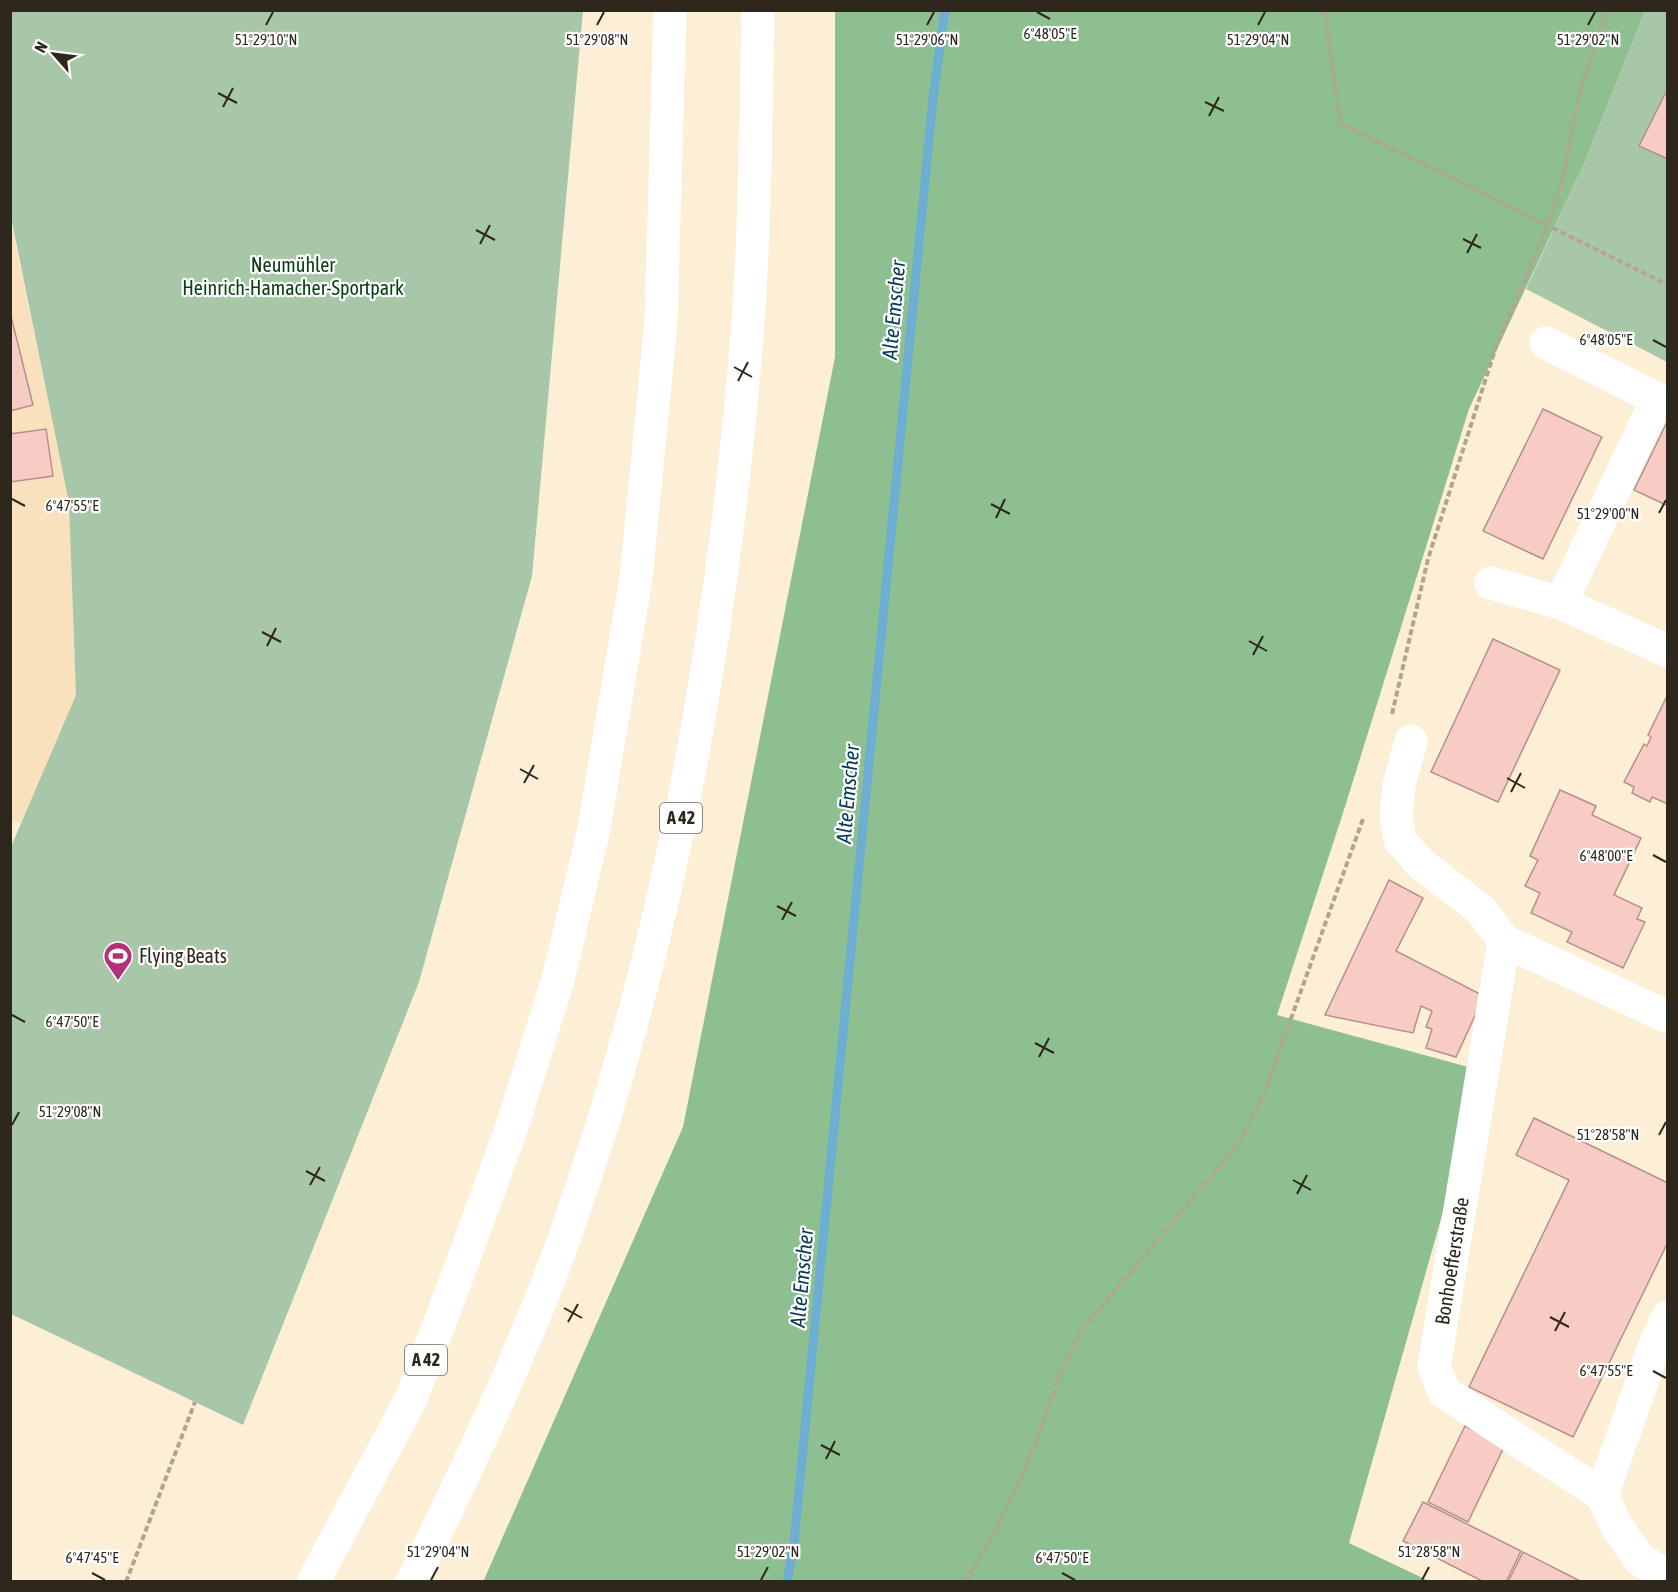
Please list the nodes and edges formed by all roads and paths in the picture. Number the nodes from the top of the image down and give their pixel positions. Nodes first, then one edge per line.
1 (670, 10) edge
2 (758, 10) edge
3 (1325, 10) edge
4 (1607, 10) edge
5 (1548, 225) junction
6 (1668, 285) edge
7 (1546, 343) dead end
8 (1491, 583) dead end
9 (1561, 603) junction
10 (1668, 651) edge
11 (1401, 729) joint
12 (1364, 817) dead end
13 (1504, 941) junction
14 (1668, 1017) edge
15 (1668, 1317) edge
16 (195, 1402) dead end
17 (1602, 1495) junction
18 (1657, 1575) edge
19 (126, 1581) edge
20 (313, 1581) edge
21 (412, 1581) edge
22 (965, 1581) edge

1 - 20 main road, A 42
2 - 21 main road, A 42
3 - 5 path
4 - 5 path
5 - 6 path
5 - 11 path
7 - 9 main road
8 - 9 main road
9 - 10 main road
11 - 13 main road
12 - 22 path
13 - 14 main road
13 - 17 main road, Bonhoefferstraße
15 - 17 main road
16 - 19 path
17 - 18 main road

